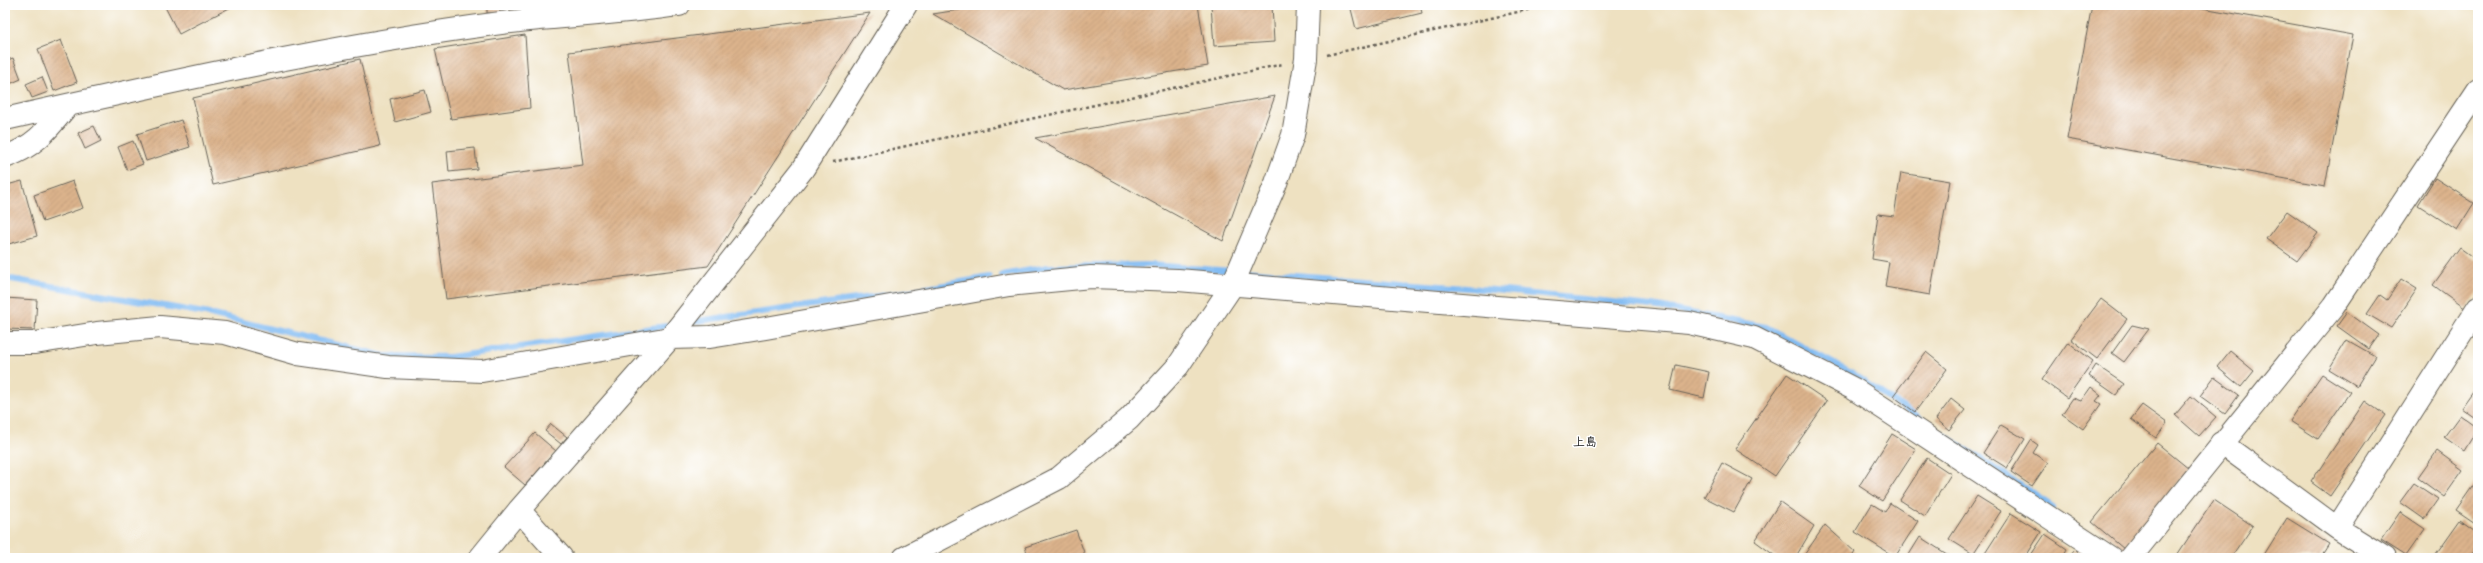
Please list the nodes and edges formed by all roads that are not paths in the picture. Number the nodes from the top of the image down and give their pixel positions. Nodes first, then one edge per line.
1 (679, 5) edge
2 (906, 5) edge
3 (1308, 5) edge
4 (2476, 98) edge
5 (67, 106) junction
6 (5, 119) edge
7 (5, 157) edge
8 (1232, 286) junction
9 (2478, 307) edge
10 (670, 338) junction
11 (5, 343) edge
12 (2221, 443) junction
13 (519, 510) junction
14 (2337, 528) junction
15 (480, 558) edge
16 (562, 558) edge
17 (904, 558) edge
18 (2111, 558) edge
19 (2130, 558) edge
20 (2385, 558) edge

1 - 5 street
2 - 10 street
3 - 8 street
4 - 12 street
5 - 6 street
5 - 7 street
8 - 10 street
8 - 17 street
8 - 18 street
9 - 14 street
10 - 11 street
10 - 13 street
12 - 14 street
12 - 19 street
13 - 15 street
13 - 16 street
14 - 20 street

